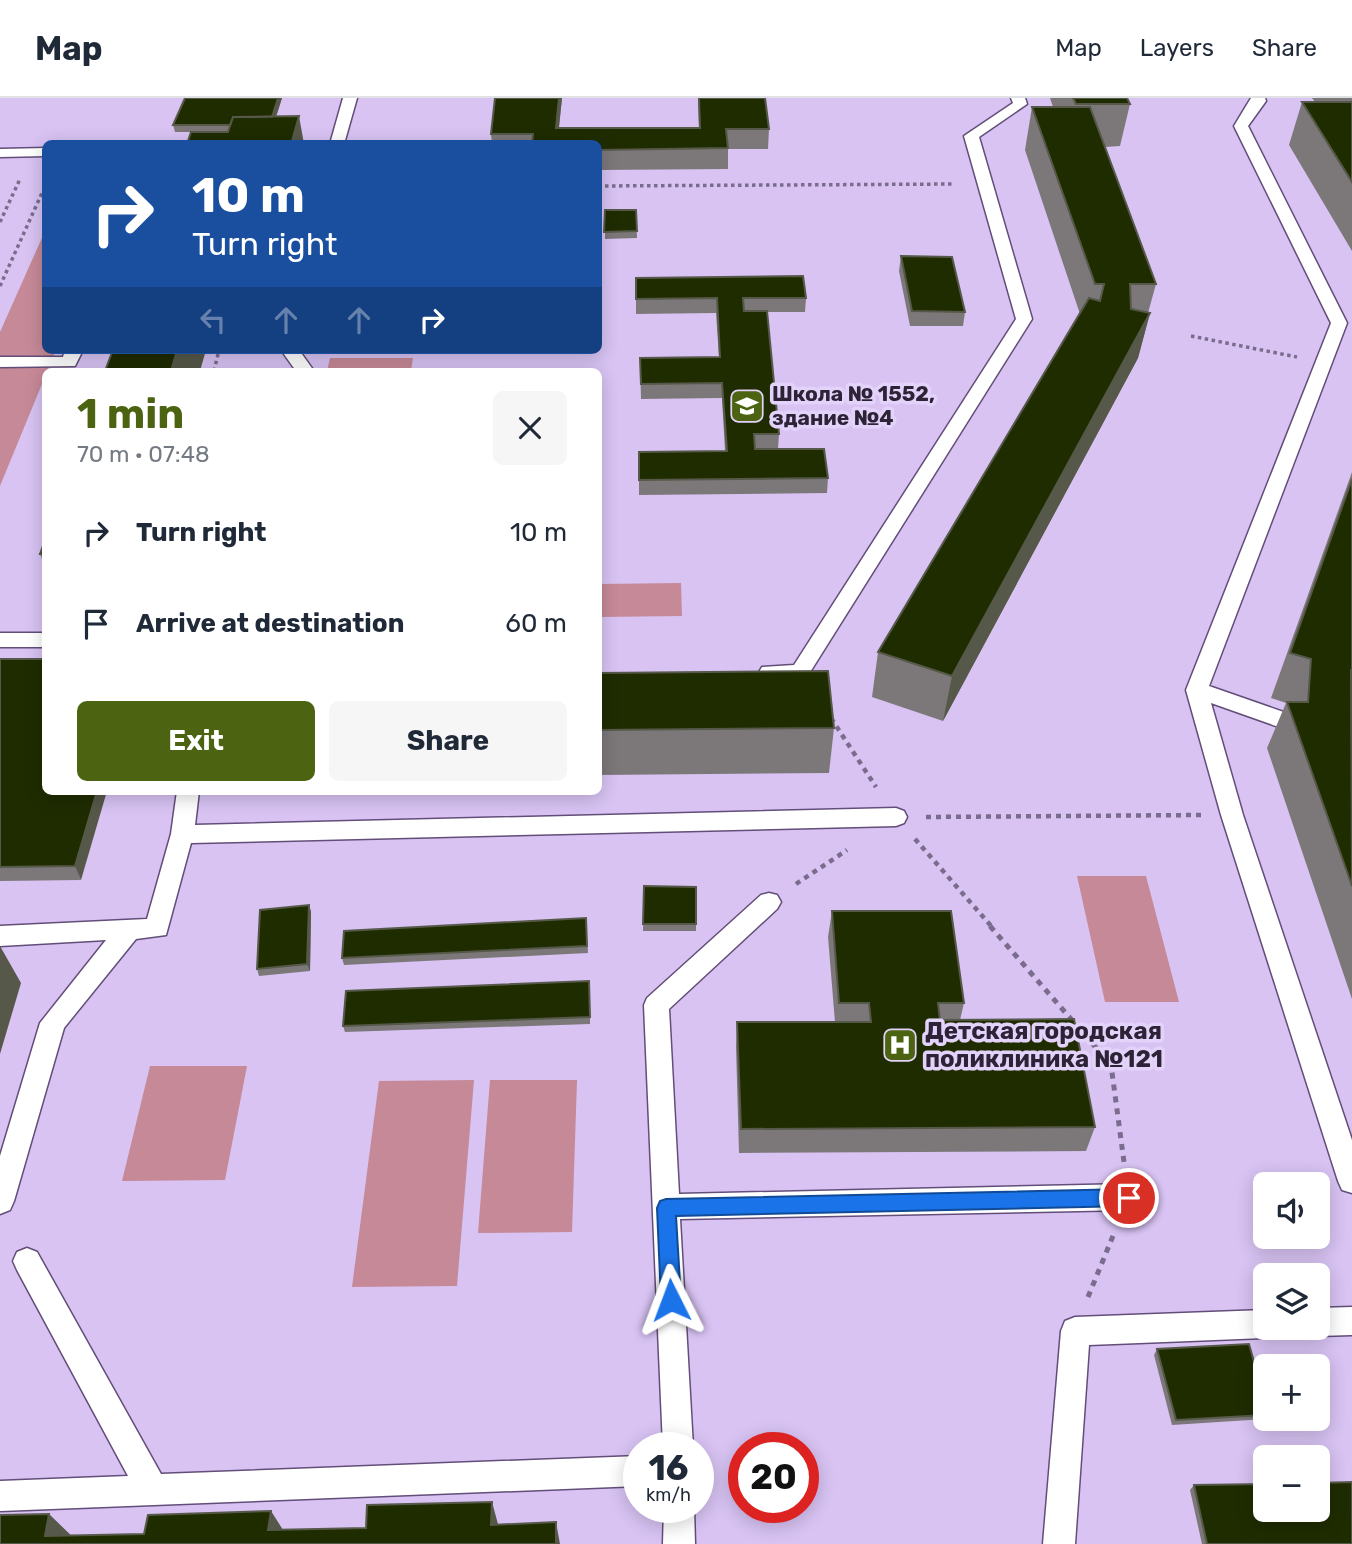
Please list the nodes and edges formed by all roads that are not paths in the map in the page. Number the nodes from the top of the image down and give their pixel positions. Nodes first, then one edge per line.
1 (350, 98) edge
2 (1018, 98) edge
3 (1258, 98) edge
4 (339, 140) edge
5 (0, 153) edge
6 (39, 153) edge
7 (72, 354) edge
8 (0, 362) edge
9 (0, 640) edge
10 (42, 640) edge
11 (746, 673) edge
12 (1197, 690) junction
13 (1290, 723) dead end
14 (187, 795) edge
15 (896, 817) road end
16 (181, 834) junction
17 (769, 902) road end
18 (129, 930) junction
19 (0, 936) edge
20 (1352, 1181) edge
21 (1129, 1198) road end
22 (0, 1201) edge
23 (666, 1208) junction
24 (27, 1261) dead end
25 (1352, 1321) edge
26 (1330, 1322) edge
27 (1253, 1324) edge
28 (677, 1432) edge
29 (623, 1472) edge
30 (153, 1490) junction
31 (0, 1496) edge
32 (679, 1523) edge
33 (679, 1544) edge
34 (1059, 1544) edge

1 - 4 lane
2 - 11 lane
3 - 12 lane
5 - 6 lane
7 - 8 lane
9 - 10 lane
12 - 13 lane
12 - 20 lane
14 - 16 lane
15 - 16 lane
16 - 18 lane
17 - 23 lane
18 - 19 lane
18 - 22 lane
21 - 23 lane
23 - 28 lane
24 - 30 lane
25 - 26 lane
27 - 34 lane
29 - 30 lane
30 - 31 lane
32 - 33 lane

